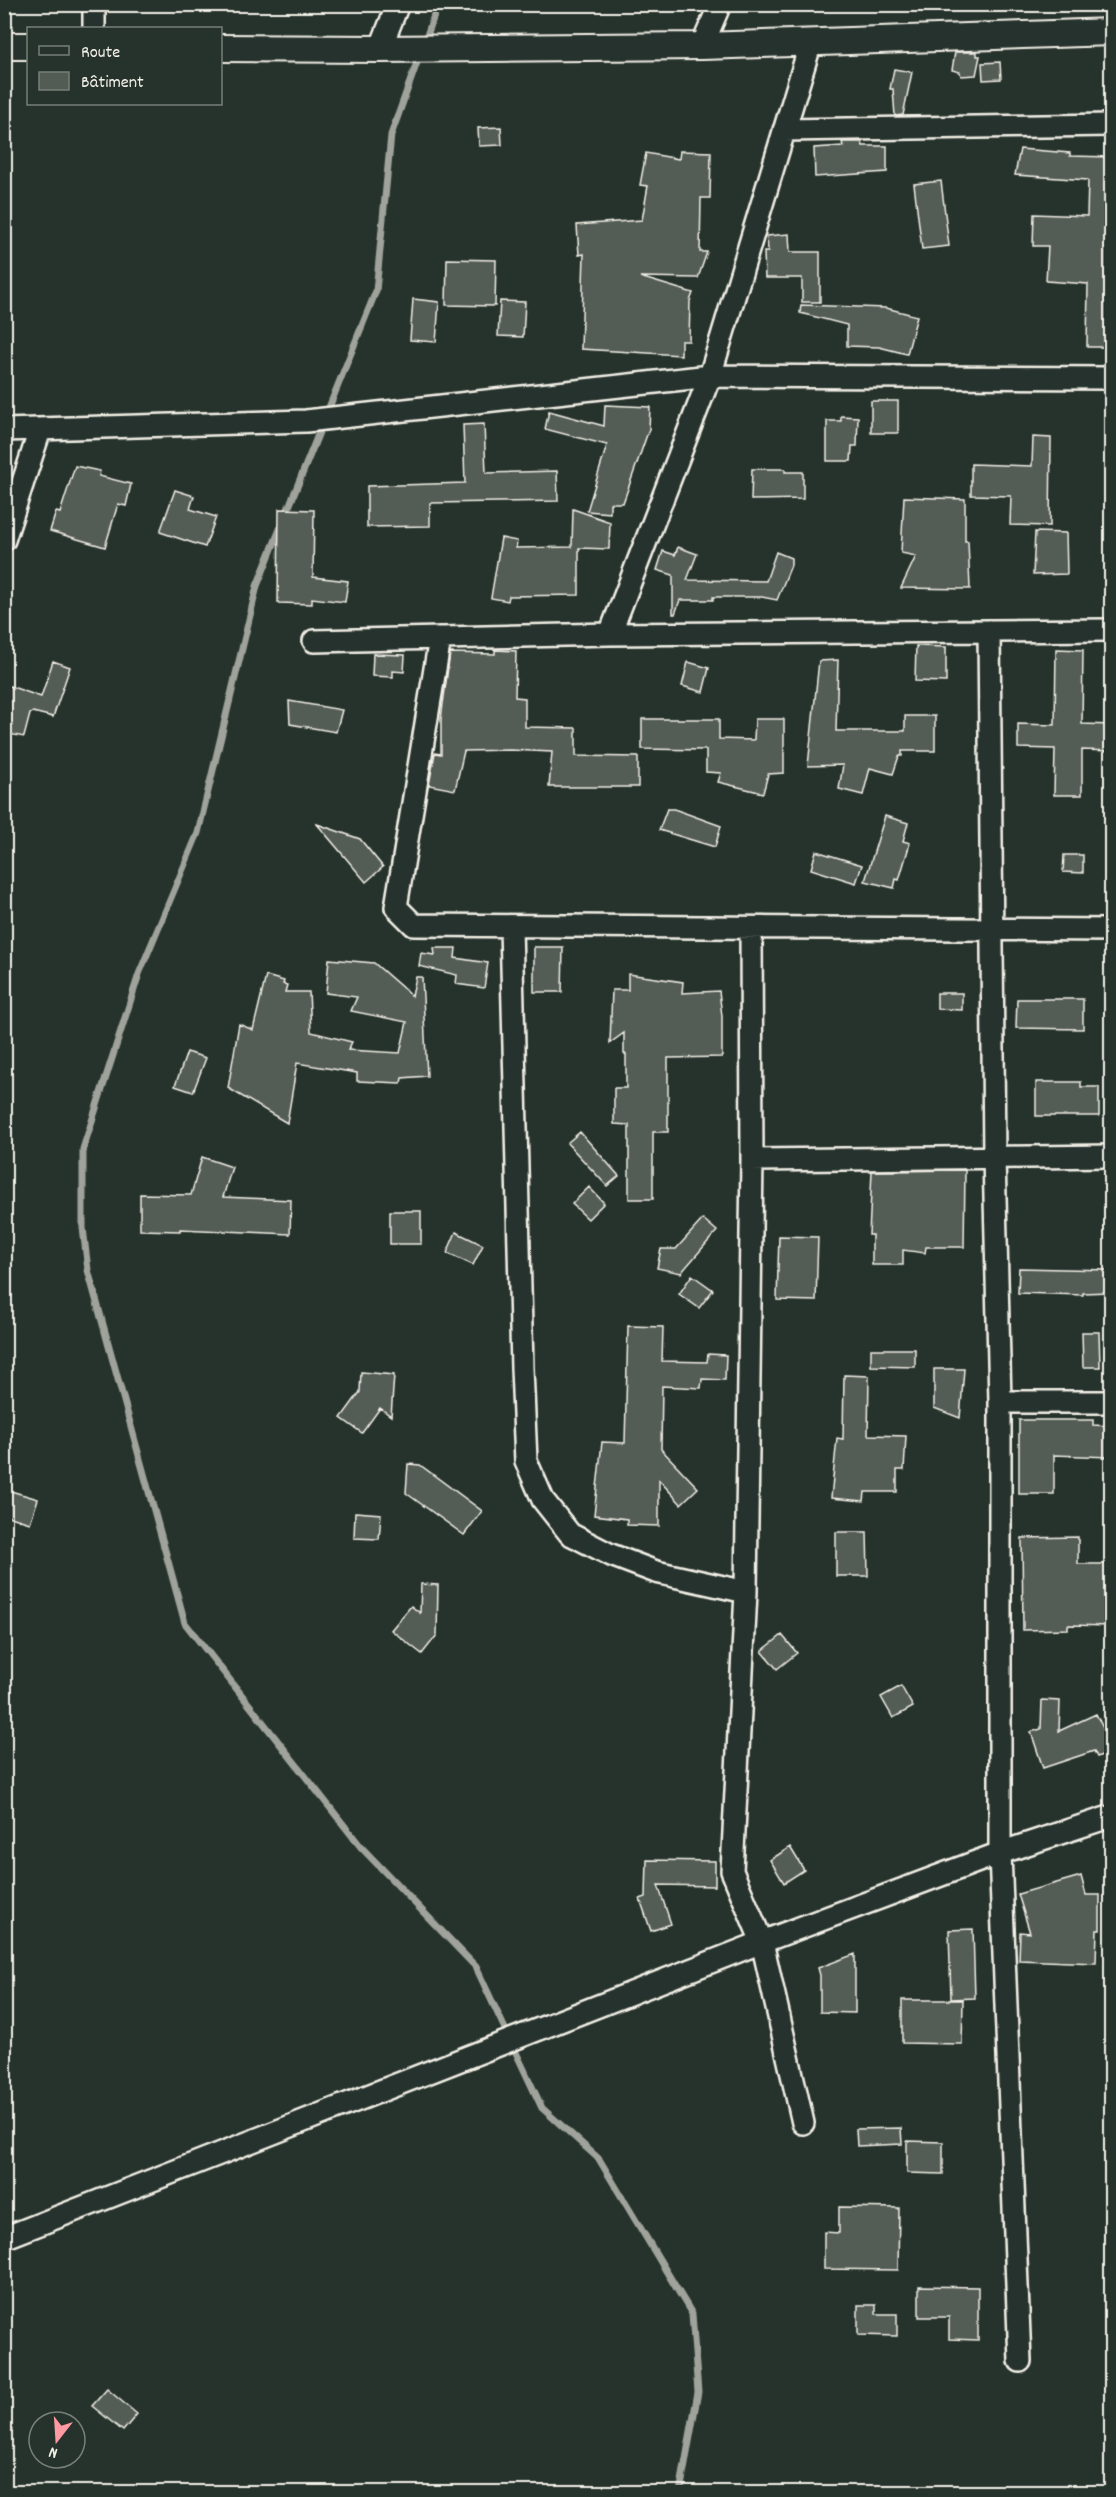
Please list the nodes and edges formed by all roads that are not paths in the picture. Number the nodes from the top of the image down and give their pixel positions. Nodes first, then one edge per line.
1 (94, 4) edge
2 (398, 4) edge
3 (720, 4) edge
4 (94, 27) edge
5 (1112, 32) edge
6 (811, 42) junction
7 (4, 46) edge
8 (27, 46) edge
9 (702, 46) junction
10 (222, 48) edge
11 (380, 49) junction
12 (1112, 125) edge
13 (784, 130) junction
14 (710, 376) junction
15 (1112, 378) edge
16 (4, 430) edge
17 (40, 430) junction
18 (4, 540) edge
19 (1112, 630) edge
20 (989, 631) junction
21 (610, 634) junction
22 (440, 638) junction
23 (314, 641) dead end
24 (511, 926) junction
25 (751, 928) junction
26 (992, 930) junction
27 (1112, 930) edge
28 (994, 1156) junction
29 (1112, 1156) edge
30 (752, 1160) junction
31 (1000, 1402) junction
32 (1112, 1402) edge
33 (746, 1592) junction
34 (1112, 1816) edge
35 (1000, 1853) junction
36 (762, 1942) junction
37 (803, 2123) dead end
38 (4, 2238) edge
39 (1020, 2361) dead end

1 - 4 street
2 - 11 street
3 - 9 street
5 - 6 street
6 - 9 street
6 - 13 street
7 - 8 street
9 - 11 street
10 - 11 street
12 - 13 street
13 - 14 street
14 - 15 street
14 - 17 street
14 - 21 street
16 - 17 street
17 - 18 street
19 - 20 street
20 - 21 street
20 - 26 street
21 - 22 street
22 - 23 street
22 - 24 street
24 - 25 street
24 - 33 street
25 - 26 street
25 - 30 street
26 - 27 street
26 - 28 street
28 - 29 street
28 - 30 street
28 - 31 street
30 - 33 street
31 - 32 street
31 - 35 street
33 - 36 street
34 - 35 street
35 - 36 street
35 - 39 street
36 - 37 street
36 - 38 street

